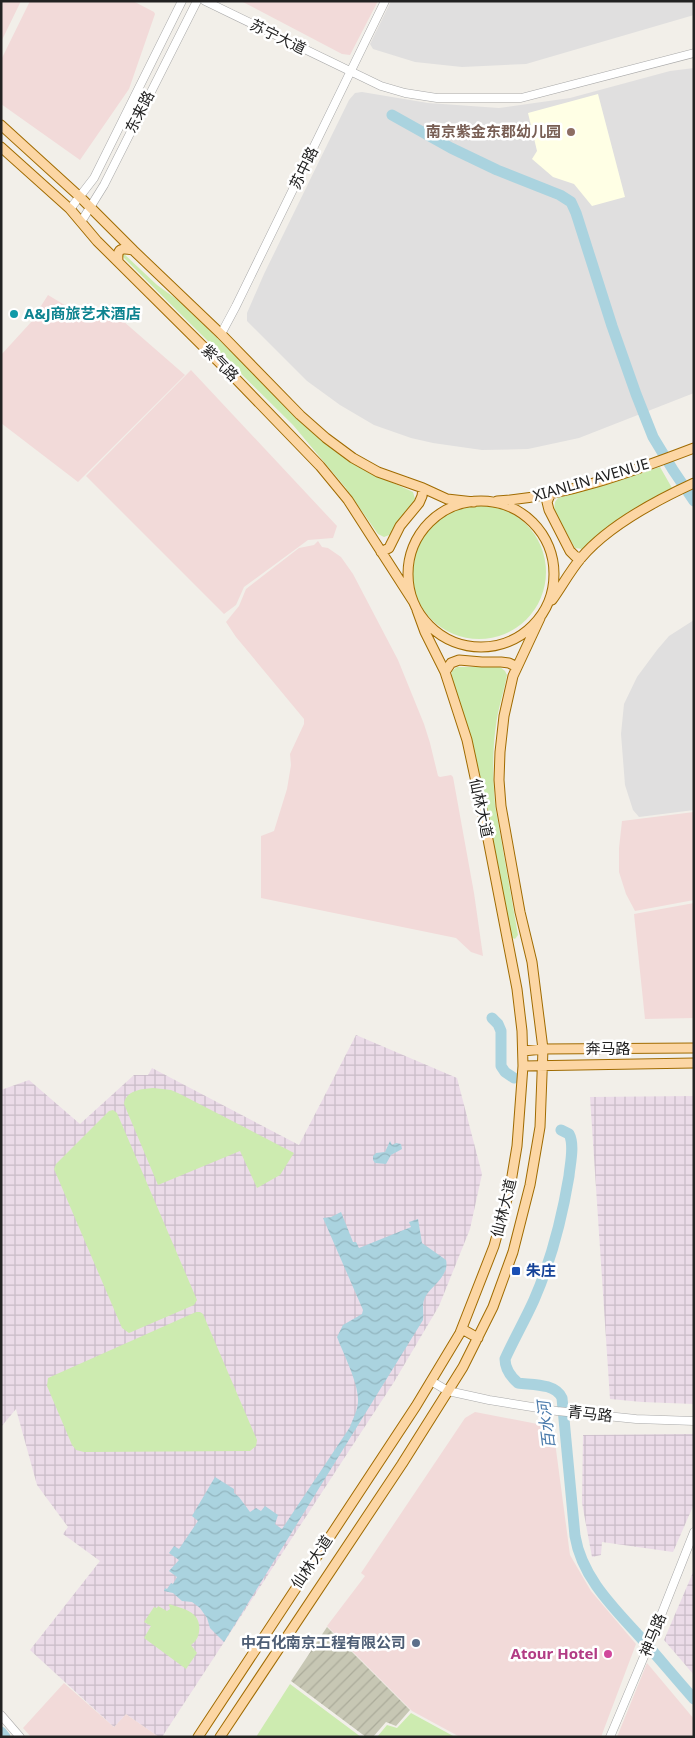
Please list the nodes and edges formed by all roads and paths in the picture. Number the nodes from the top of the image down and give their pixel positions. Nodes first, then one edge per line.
1 (182, 1) edge
2 (197, 1) edge
3 (205, 1) edge
4 (385, 1) edge
5 (694, 53) edge
6 (351, 73) junction
7 (1, 125) edge
8 (1, 147) edge
9 (35, 155) junction
10 (24, 167) junction
11 (80, 197) junction
12 (90, 207) junction
13 (70, 209) junction
14 (81, 222) junction
15 (133, 250) junction
16 (118, 261) junction
17 (221, 334) junction
18 (694, 448) edge
19 (694, 483) edge
20 (423, 488) junction
21 (550, 495) junction
22 (474, 502) junction
23 (486, 502) junction
24 (381, 552) junction
25 (581, 558) junction
26 (413, 601) junction
27 (546, 608) junction
28 (418, 610) junction
29 (540, 618) junction
30 (517, 667) junction
31 (444, 672) junction
32 (694, 1048) edge
33 (543, 1049) junction
34 (523, 1051) junction
35 (694, 1063) edge
36 (523, 1066) junction
37 (543, 1066) junction
38 (462, 1329) junction
39 (478, 1338) junction
40 (431, 1381) junction
41 (448, 1391) junction
42 (694, 1421) edge
43 (694, 1532) edge
44 (1, 1715) edge
45 (20, 1737) edge
46 (198, 1737) edge
47 (220, 1737) edge
48 (610, 1737) edge

1 - 11 street, 东来路
2 - 12 street, 东来路
3 - 6 street, 苏宁大道
4 - 6 street, 苏中路
5 - 6 street, 苏宁大道
6 - 17 street, 苏中路
7 - 9 main road, 紫气路
8 - 10 main road, 紫气路
9 - 10 main road
9 - 11 main road, 紫气路
10 - 13 main road, 紫气路
11 - 12 main road, 紫气路
11 - 13 street, 东来路
12 - 14 street, 东来路
12 - 15 main road, 紫气路
13 - 14 main road, 紫气路
14 - 16 main road, 紫气路
15 - 16 main road
15 - 17 main road, 紫气路
16 - 24 main road, 紫气路
17 - 20 main road, 紫气路
18 - 21 main road, XIANLIN AVENUE
19 - 25 main road
20 - 22 main road, 紫气路
20 - 24 main road
21 - 23 main road, XIANLIN AVENUE
21 - 25 main road
22 - 23 main road
22 - 26 main road
23 - 27 main road
24 - 26 main road, 紫气路
25 - 27 main road
26 - 28 main road
27 - 29 main road
28 - 29 main road
28 - 31 main road, 仙林大道
29 - 30 main road, 仙林大道
30 - 31 main road
30 - 33 main road, 仙林大道
31 - 34 main road, 仙林大道
32 - 33 main road, 奔马路
33 - 34 main road, 奔马路
33 - 37 main road, 仙林大道
34 - 36 main road, 仙林大道
35 - 37 main road, 奔马路
36 - 37 main road, 奔马路
36 - 38 main road, 仙林大道
37 - 39 main road, 仙林大道
38 - 39 main road
38 - 40 main road, 仙林大道
39 - 41 main road, 仙林大道
40 - 41 street, 青马路
40 - 46 main road, 仙林大道
41 - 42 street, 青马路
41 - 47 main road, 仙林大道
43 - 48 street, 神马路
44 - 45 street

